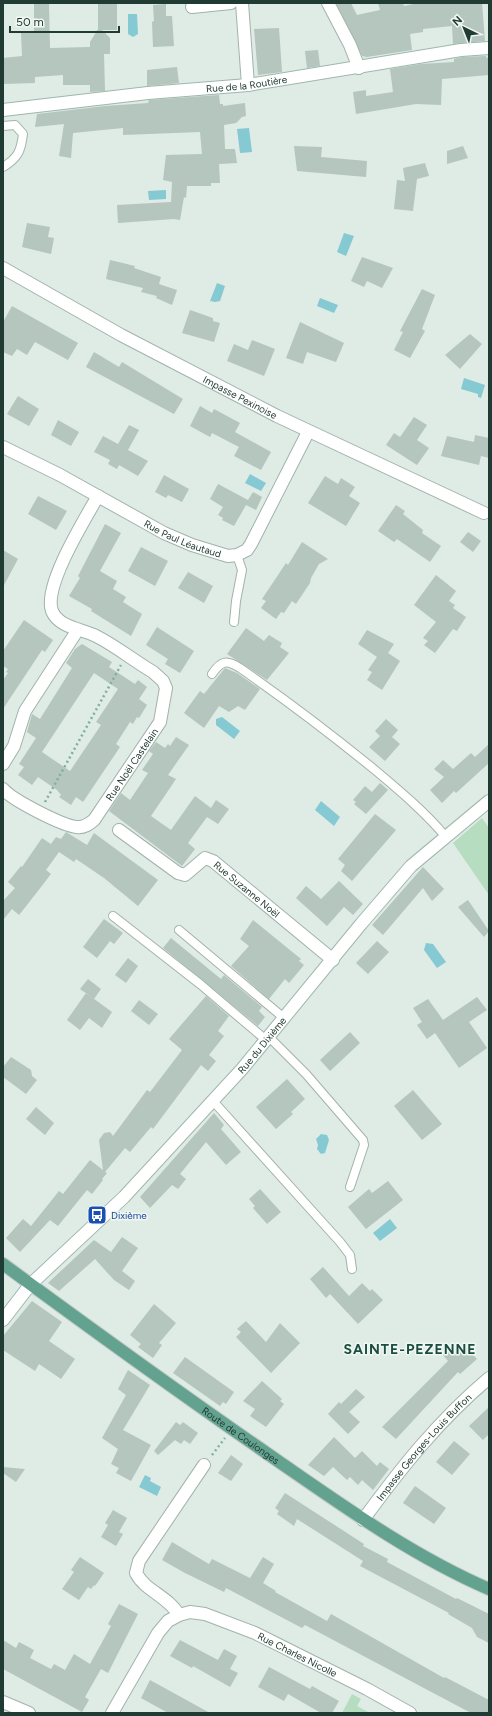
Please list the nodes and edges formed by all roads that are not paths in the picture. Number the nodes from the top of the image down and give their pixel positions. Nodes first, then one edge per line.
1 (231, 3) edge
2 (242, 3) edge
3 (328, 3) edge
4 (192, 7) dead end
5 (489, 48) edge
6 (359, 68) junction
7 (248, 85) junction
8 (3, 110) edge
9 (3, 126) edge
10 (3, 167) edge
11 (3, 268) edge
12 (308, 432) junction
13 (3, 447) edge
14 (98, 496) junction
15 (484, 513) dead end
16 (237, 555) junction
17 (234, 622) dead end
18 (77, 631) junction
19 (212, 674) dead end
20 (3, 764) edge
21 (3, 789) edge
22 (489, 801) edge
23 (119, 830) dead end
24 (446, 837) junction
25 (114, 916) dead end
26 (179, 930) dead end
27 (332, 960) junction
28 (284, 1018) junction
29 (268, 1039) junction
30 (213, 1101) junction
31 (350, 1187) dead end
32 (3, 1264) edge
33 (352, 1269) dead end
34 (30, 1285) junction
35 (3, 1320) edge
36 (489, 1378) edge
37 (204, 1465) road end
38 (363, 1520) junction
39 (489, 1590) edge
40 (179, 1615) junction
41 (3, 1702) edge
42 (29, 1713) edge
43 (112, 1713) edge
44 (410, 1713) edge

1 - 4 street
2 - 7 street
3 - 6 street
5 - 6 street, Rue de la Routière
6 - 7 street, Rue de la Routière
7 - 8 street, Rue de la Routière
9 - 10 lane
11 - 12 street, Impasse Pexinoise
12 - 15 street, Impasse Pexinoise
12 - 16 street
13 - 14 street, Rue Paul Léautaud
14 - 16 street, Rue Paul Léautaud
14 - 18 street, Rue Noël Castelain
16 - 17 lane
18 - 20 street
18 - 21 street, Rue Noël Castelain
19 - 24 lane
22 - 24 street, Rue du Dixième
23 - 27 street, Rue Suzanne Noël
24 - 27 street, Rue du Dixième
25 - 29 lane
26 - 28 lane
27 - 28 street, Rue du Dixième
28 - 29 street, Rue du Dixième
29 - 30 street, Rue du Dixième
29 - 31 lane
30 - 33 lane
30 - 34 street, Rue du Dixième
32 - 34 main road, Route de Coulonges
34 - 35 street, Rue du Dixième
34 - 38 main road, Route de Coulonges
36 - 38 street, Impasse Georges-Louis Buffon
37 - 40 street
38 - 39 main road, Route de Coulonges
40 - 43 street
40 - 44 street, Rue Charles Nicolle
41 - 42 street

